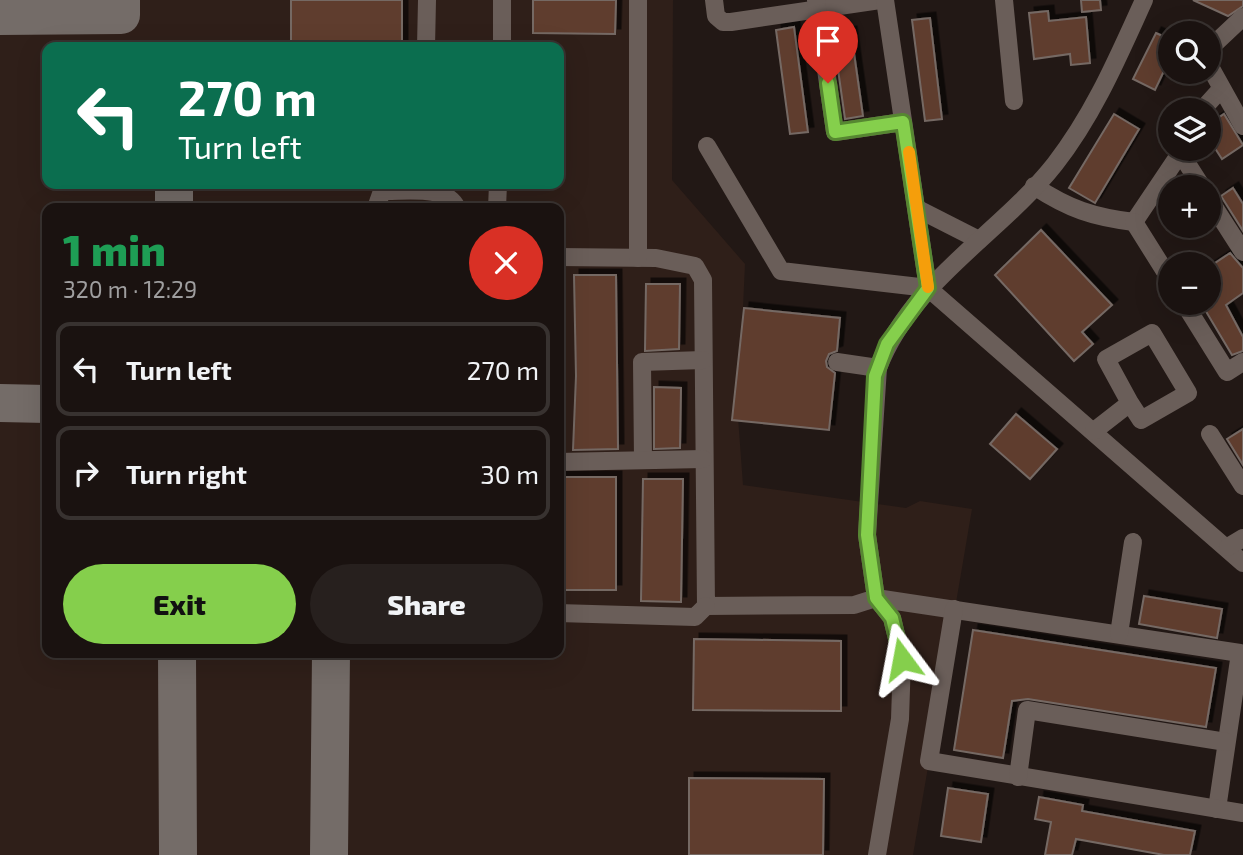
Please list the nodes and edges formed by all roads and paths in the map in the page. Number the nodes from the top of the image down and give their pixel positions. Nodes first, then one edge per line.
1 (427, 0) edge
2 (502, 0) edge
3 (638, 0) edge
4 (714, 0) edge
5 (883, 0) edge
6 (1004, 0) edge
7 (1144, 0) edge
8 (817, 5) edge
9 (1243, 17) edge
10 (1221, 38) edge
11 (426, 42) edge
12 (502, 42) edge
13 (1218, 84) edge
14 (1221, 89) junction
15 (1213, 98) edge
16 (1014, 101) dead end
17 (903, 122) junction
18 (1243, 125) edge
19 (707, 146) dead end
20 (1176, 161) edge
21 (1034, 186) junction
22 (378, 203) edge
23 (454, 203) edge
24 (918, 209) junction
25 (1221, 218) edge
26 (1134, 222) junction
27 (979, 240) junction
28 (1243, 252) edge
29 (564, 257) edge
30 (638, 258) junction
31 (1158, 260) edge
32 (928, 288) junction
33 (1191, 315) edge
34 (703, 360) junction
35 (837, 362) dead end
36 (1243, 362) edge
37 (878, 368) junction
38 (1130, 404) junction
39 (1094, 431) junction
40 (1210, 434) dead end
41 (703, 459) junction
42 (643, 460) junction
43 (564, 462) edge
44 (1243, 486) edge
45 (1133, 542) dead end
46 (1236, 542) edge
47 (1243, 563) edge
48 (876, 598) junction
49 (706, 606) junction
50 (954, 609) junction
51 (564, 613) edge
52 (1119, 634) junction
53 (1226, 742) junction
54 (1018, 777) junction
55 (1217, 809) junction
56 (1243, 813) edge
57 (877, 855) edge

1 - 11 street
2 - 12 street
3 - 30 street
4 - 8 street
5 - 8 street
5 - 17 street
6 - 16 street
7 - 21 street
8 - 17 street
9 - 10 street
13 - 14 street
14 - 15 street
14 - 18 street
17 - 24 street
19 - 32 street
20 - 26 street
21 - 26 street
21 - 27 street
22 - 23 street
24 - 27 street
24 - 32 street
25 - 28 street
26 - 31 street
27 - 32 street
29 - 30 street
30 - 34 street
32 - 37 street
32 - 39 street
33 - 36 street
34 - 41 street
34 - 42 street
35 - 37 street
37 - 48 street
38 - 38 street
38 - 39 street
39 - 46 street
40 - 44 street
41 - 42 street
41 - 49 street
42 - 43 street
45 - 52 street
46 - 47 street
48 - 49 street
48 - 50 street
48 - 57 street
49 - 51 street
50 - 52 street
50 - 54 street
52 - 53 street
53 - 54 street
53 - 55 street
54 - 55 street
55 - 56 street

